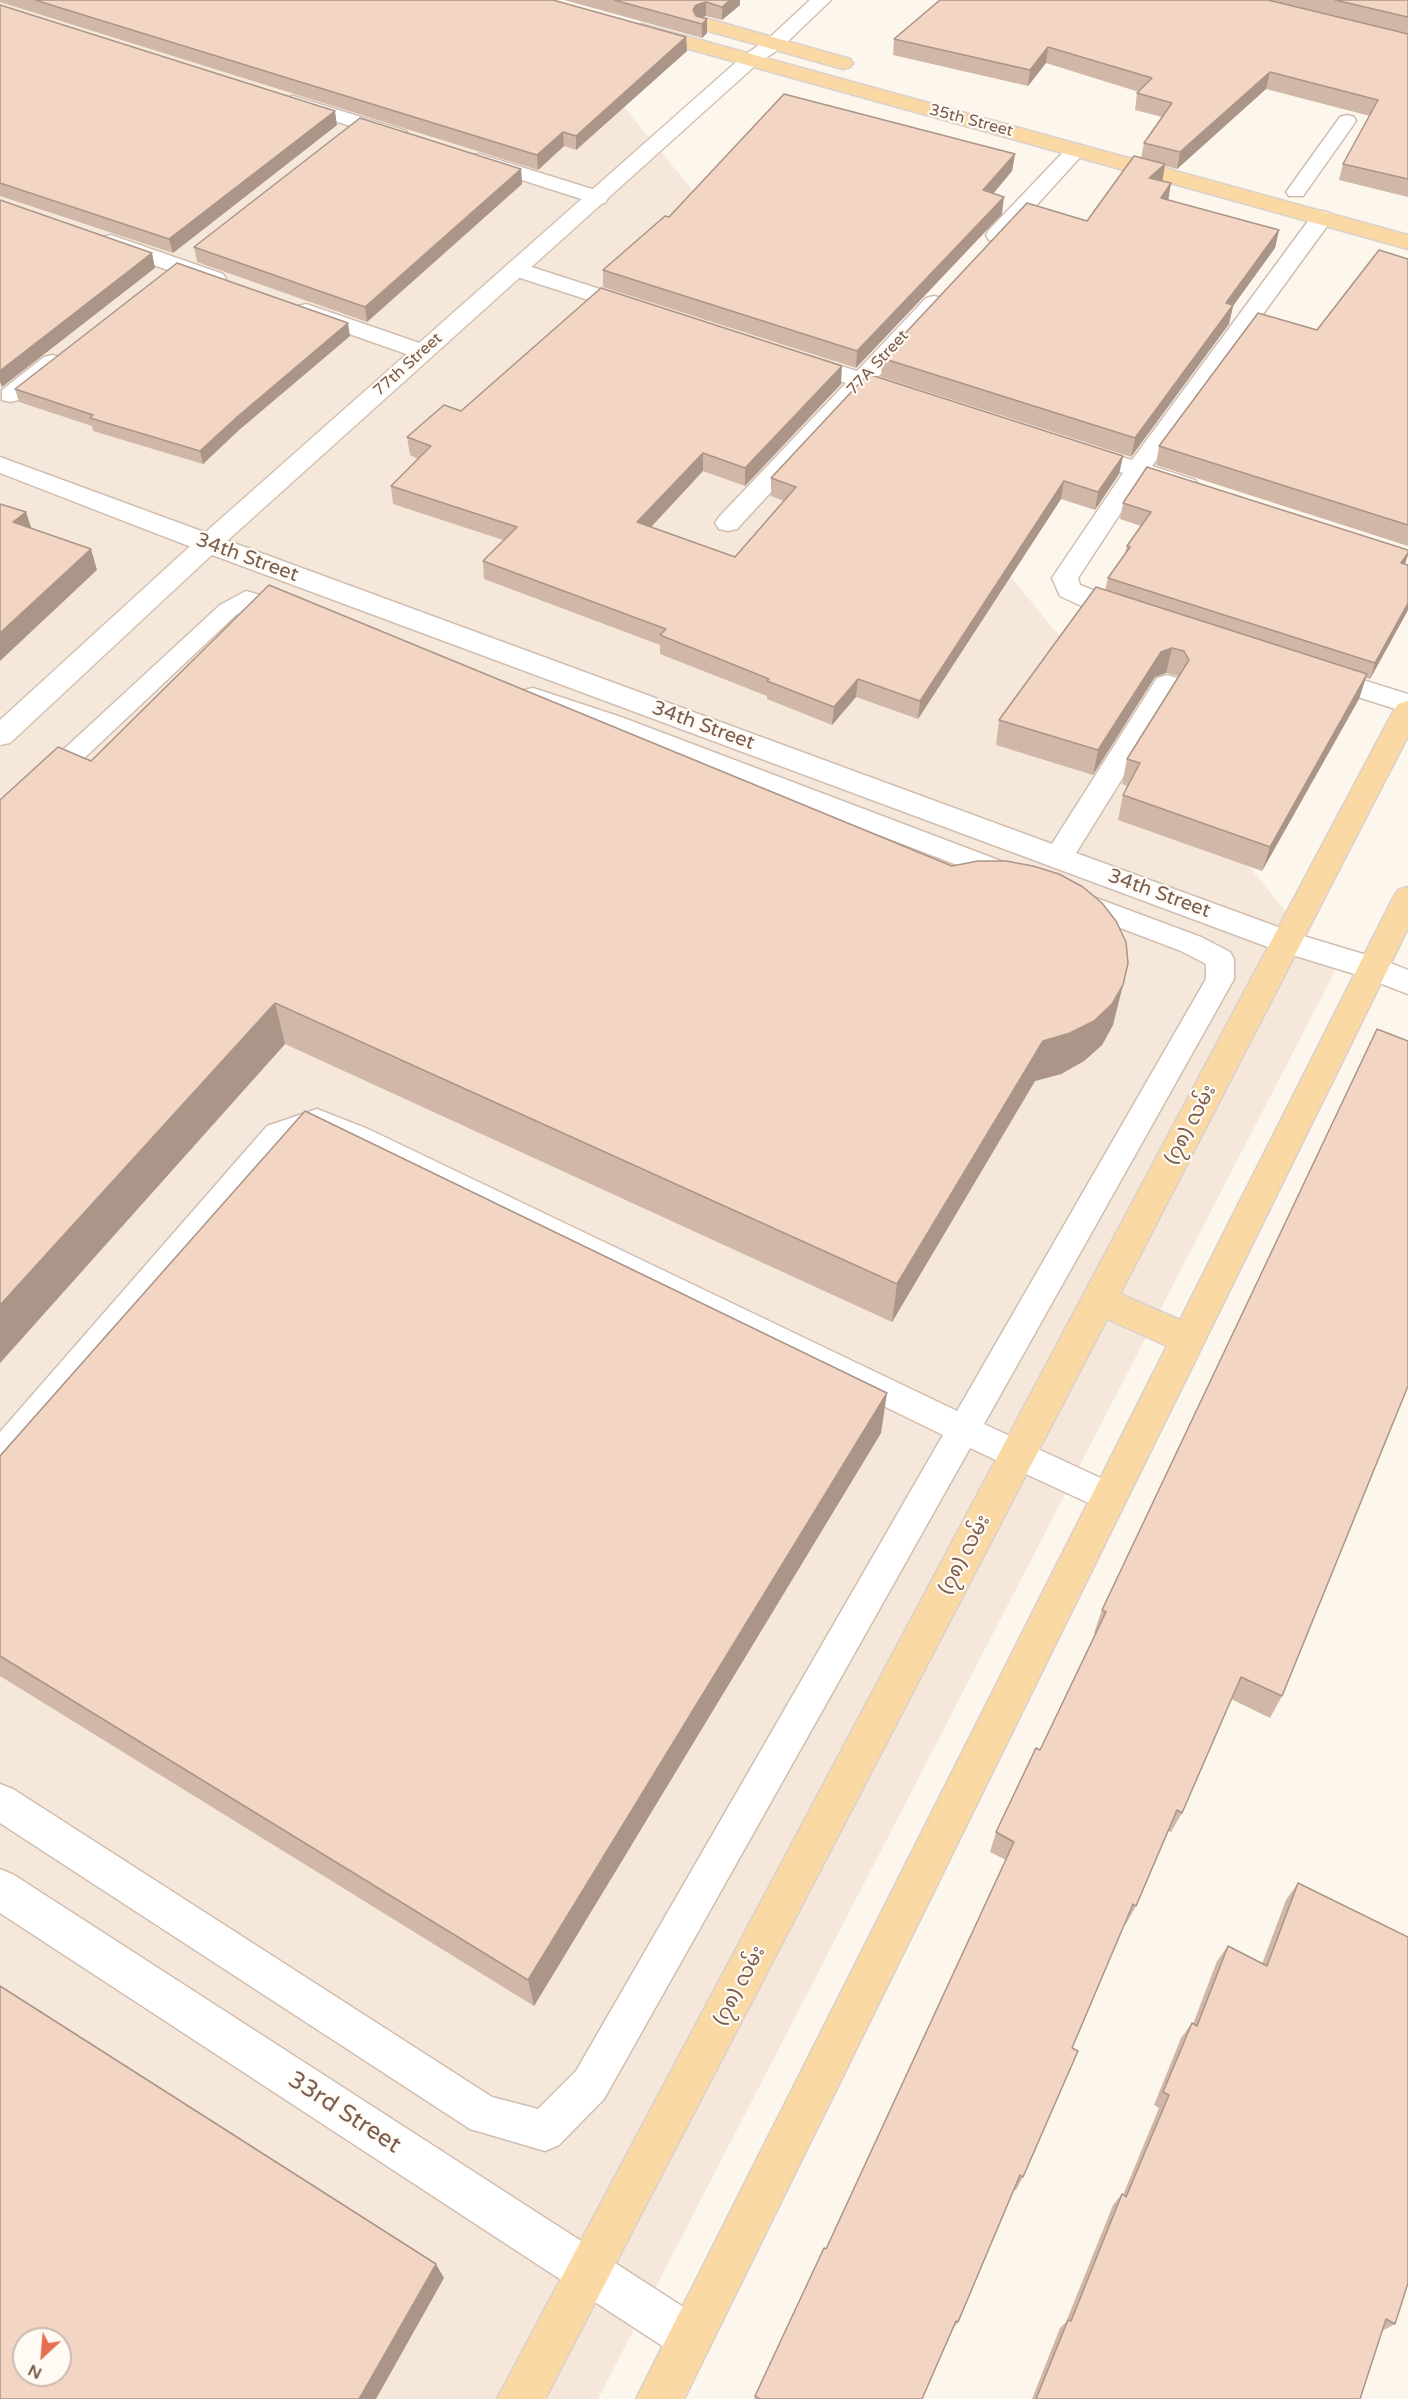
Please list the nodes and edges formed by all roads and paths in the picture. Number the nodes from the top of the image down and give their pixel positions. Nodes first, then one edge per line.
1 (821, 0) edge
2 (683, 18) edge
3 (625, 26) edge
4 (775, 43) junction
5 (750, 60) junction
6 (865, 69) dead end
7 (279, 97) edge
8 (1347, 121) dead end
9 (358, 122) junction
10 (339, 136) edge
11 (1111, 139) dead end
12 (415, 140) edge
13 (1076, 150) junction
14 (460, 154) edge
15 (1296, 192) junction
16 (597, 198) junction
17 (1322, 218) junction
18 (1408, 223) edge
19 (88, 234) edge
20 (1408, 242) edge
21 (195, 251) dead end
22 (981, 253) edge
23 (177, 266) junction
24 (516, 270) junction
25 (158, 280) edge
26 (233, 285) edge
27 (949, 287) edge
28 (289, 305) edge
29 (661, 316) edge
30 (66, 352) edge
31 (423, 352) junction
32 (772, 352) edge
33 (861, 381) junction
34 (10, 395) dead end
35 (928, 402) edge
36 (1060, 445) edge
37 (0, 464) edge
38 (1137, 470) junction
39 (1205, 491) edge
40 (728, 523) dead end
41 (208, 544) junction
42 (312, 619) edge
43 (1153, 621) edge
44 (1297, 668) edge
45 (1167, 684) edge
46 (512, 689) edge
47 (1408, 704) edge
48 (653, 708) junction
49 (1408, 710) edge
50 (612, 723) junction
51 (0, 736) edge
52 (0, 823) edge
53 (1059, 858) junction
54 (1408, 898) edge
55 (1287, 942) junction
56 (1372, 968) junction
57 (1408, 983) edge
58 (1099, 1300) junction
59 (1187, 1339) junction
60 (963, 1430) junction
61 (0, 1455) edge
62 (1018, 1456) junction
63 (1108, 1497) junction
64 (0, 1802) edge
65 (0, 1889) edge
66 (589, 2272) junction
67 (688, 2337) junction
68 (520, 2399) edge
69 (659, 2399) edge

1 - 4 street, 77th Street
2 - 4 main road
3 - 5 main road, 35th Street
4 - 5 street, 77th Street
4 - 6 main road
5 - 13 main road, 35th Street
5 - 16 street, 77th Street
7 - 9 street
8 - 15 lane
9 - 10 street
9 - 12 street
11 - 15 main road
13 - 17 main road, 35th Street
13 - 22 street
14 - 16 street
15 - 18 main road
16 - 24 street, 77th Street
17 - 20 main road, 35th Street
17 - 38 street
19 - 23 street
21 - 23 street
23 - 25 street
23 - 26 street
24 - 29 street
24 - 31 street, 77th Street
27 - 33 street, 77A Street
28 - 31 street
30 - 34 street
31 - 41 street, 77th Street
32 - 33 street
33 - 35 street
33 - 40 street, 77A Street
36 - 38 street
37 - 41 street, 34th Street
38 - 39 street
38 - 43 street
41 - 48 street, 34th Street
41 - 51 street, 77th Street
42 - 52 lane
44 - 47 street
45 - 53 street
46 - 50 lane
48 - 50 lane
48 - 53 street, 34th Street
49 - 55 main road, (၇၈) လမ်း
50 - 60 lane
53 - 55 street, 34th Street
54 - 56 main road
55 - 56 street, 34th Street
55 - 58 main road, (၇၈) လမ်း
56 - 57 street, 34th Street
56 - 59 main road
58 - 59 main road
58 - 62 main road, (၇၈) လမ်း
59 - 63 main road
60 - 61 lane
60 - 62 lane
60 - 64 lane
62 - 63 lane
62 - 66 main road, (၇၈) လမ်း
63 - 67 main road
65 - 66 street, 33rd Street
66 - 67 street, 33rd Street
66 - 68 main road, (၇၈) လမ်း
67 - 69 main road

